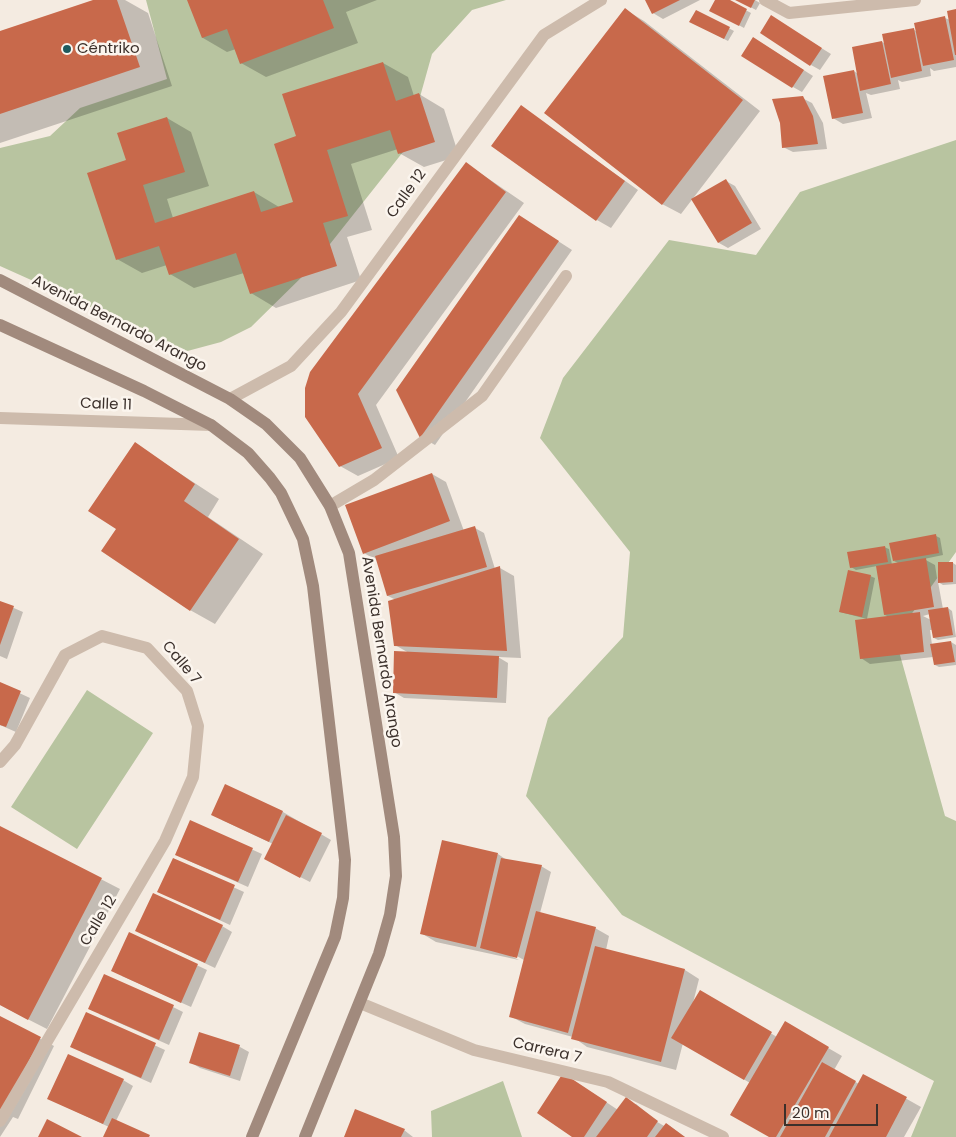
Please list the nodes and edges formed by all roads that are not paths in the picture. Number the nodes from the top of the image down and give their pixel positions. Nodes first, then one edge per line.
1 (601, 0) edge
2 (765, 0) edge
3 (915, 0) edge
4 (566, 276) dead end
5 (0, 280) edge
6 (0, 325) edge
7 (230, 399) junction
8 (0, 418) edge
9 (211, 425) junction
10 (330, 506) junction
11 (198, 726) joint
12 (0, 762) edge
13 (360, 1003) junction
14 (0, 1121) edge
15 (252, 1137) edge
16 (305, 1137) edge
17 (723, 1137) edge

1 - 7 street, Calle 12
2 - 3 street
4 - 10 street
5 - 7 main road, Avenida Bernardo Arango
6 - 9 main road
7 - 10 main road, Avenida Bernardo Arango
8 - 9 street, Calle 11
9 - 15 main road
10 - 13 main road, Avenida Bernardo Arango
11 - 12 street, Calle 7
11 - 14 street, Calle 12
13 - 16 main road, Avenida Bernardo Arango
13 - 17 street, Carrera 7

